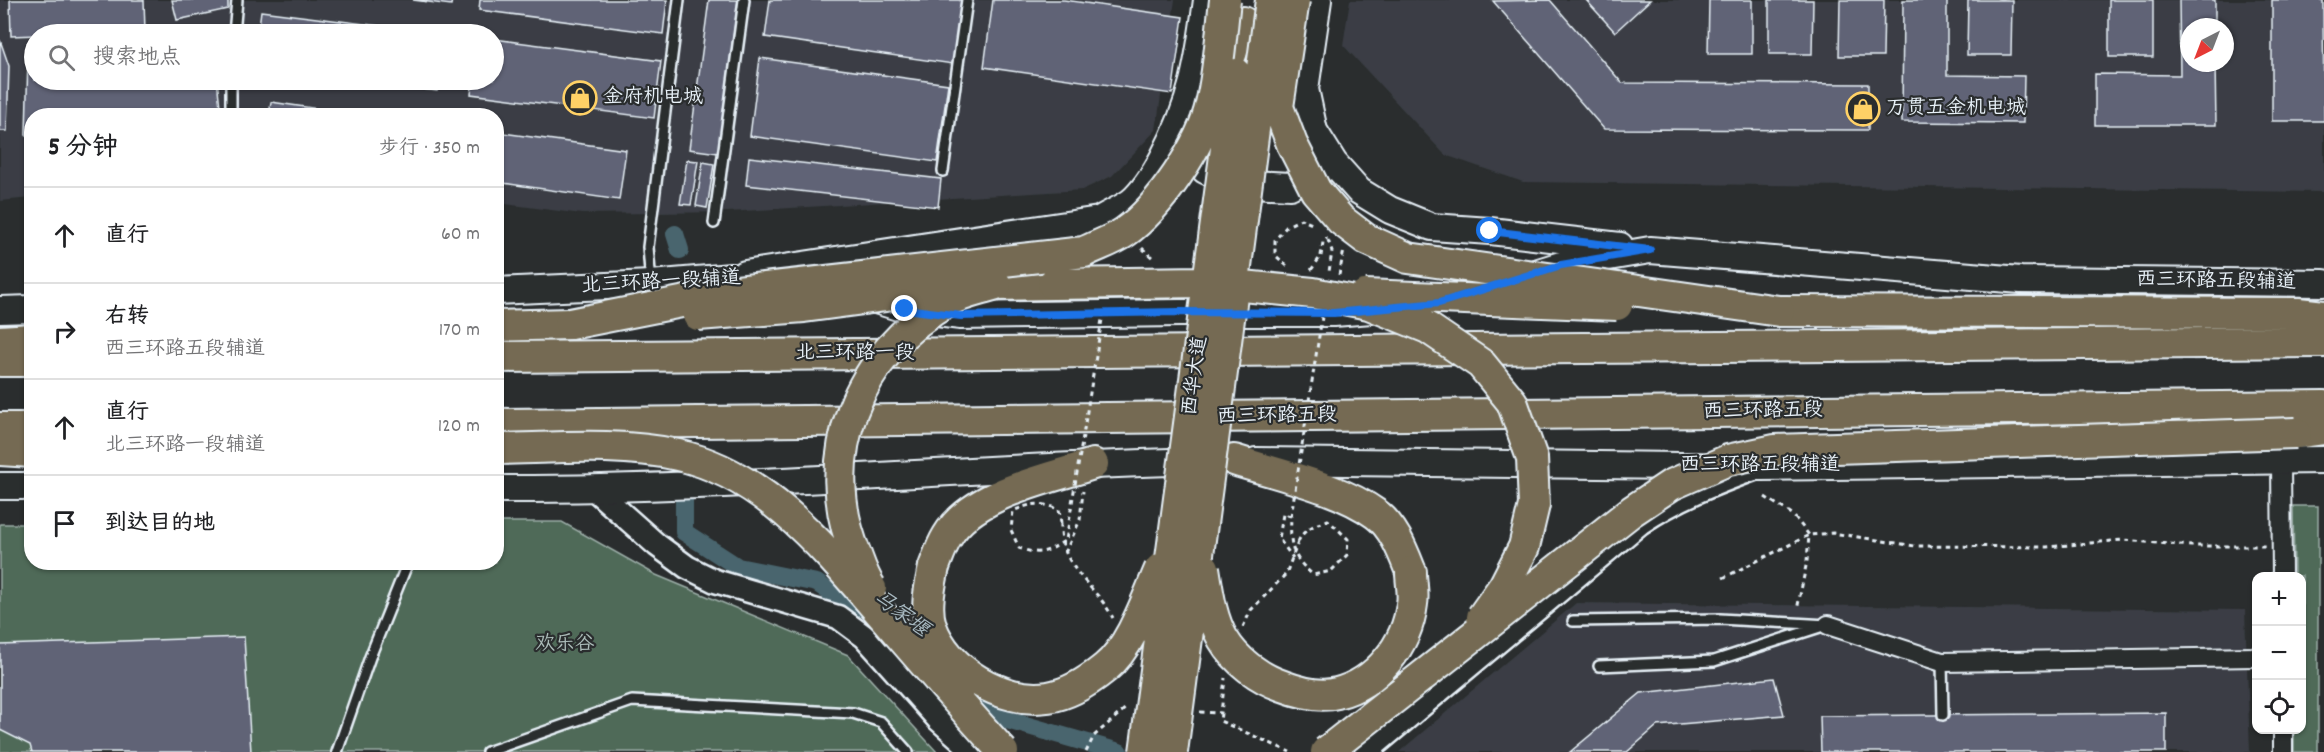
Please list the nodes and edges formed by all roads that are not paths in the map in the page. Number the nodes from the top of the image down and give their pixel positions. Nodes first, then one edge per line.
1 (237, 0) edge
2 (679, 0) edge
3 (744, 0) edge
4 (967, 0) edge
5 (1207, 0) edge
6 (1294, 0) edge
7 (1318, 0) edge
8 (1250, 10) edge
9 (235, 24) edge
10 (231, 90) edge
11 (1278, 107) junction
12 (231, 108) edge
13 (1174, 138) junction
14 (1334, 163) junction
15 (943, 171) dead end
16 (714, 223) dead end
17 (1650, 250) junction
18 (731, 277) junction
19 (2324, 283) edge
20 (651, 284) junction
21 (996, 285) junction
22 (1319, 286) junction
23 (504, 291) edge
24 (24, 309) edge
25 (0, 310) edge
26 (1779, 311) junction
27 (1217, 313) joint
28 (2311, 314) edge
29 (570, 324) junction
30 (504, 326) edge
31 (24, 340) edge
32 (0, 341) edge
33 (2324, 342) edge
34 (504, 357) edge
35 (0, 361) edge
36 (24, 361) edge
37 (2324, 406) edge
38 (504, 424) edge
39 (0, 428) edge
40 (24, 428) edge
41 (2310, 431) edge
42 (504, 449) edge
43 (0, 450) edge
44 (24, 452) edge
45 (1234, 460) junction
46 (2324, 460) edge
47 (2281, 462) junction
48 (1093, 464) junction
49 (1760, 467) junction
50 (0, 486) edge
51 (24, 486) edge
52 (504, 489) edge
53 (595, 490) junction
54 (1187, 538) junction
55 (405, 570) edge
56 (2282, 572) edge
57 (1573, 621) dead end
58 (1828, 625) junction
59 (1459, 649) junction
60 (918, 656) junction
61 (2252, 657) edge
62 (1942, 662) junction
63 (1599, 666) dead end
64 (1943, 715) dead end
65 (2283, 734) edge
66 (337, 752) edge
67 (487, 752) edge
68 (908, 752) edge
69 (975, 752) edge
70 (1003, 752) edge
71 (1145, 752) edge
72 (1172, 752) edge
73 (1326, 752) edge
74 (1366, 752) edge
75 (2283, 752) edge

1 - 9 lane
2 - 20 lane
3 - 16 lane
4 - 15 lane
5 - 13 main road
6 - 11 highway, bridge
7 - 14 main road
8 - 11 highway, bridge
8 - 29 highway, bridge
8 - 54 highway, 西华大道, bridge
10 - 12 lane
11 - 26 highway, bridge
13 - 14 main road
13 - 18 main road
14 - 17 main road
17 - 19 main road, 西三环路五段辅道
17 - 27 main road, 西三环路五段辅道
18 - 20 main road, 北三环路一段辅道
18 - 27 main road, 北三环路一段辅道
20 - 23 main road, 北三环路一段辅道
21 - 22 highway, bridge
21 - 29 highway, bridge
21 - 60 highway, bridge
22 - 26 highway, bridge
22 - 59 highway, bridge
24 - 25 main road
26 - 28 highway
29 - 30 highway
31 - 32 highway
33 - 34 highway, 北三环路一段
35 - 36 highway
37 - 38 highway, 西三环路五段
39 - 40 highway
41 - 59 highway, bridge
42 - 60 highway, bridge
43 - 44 highway
45 - 48 main road, 西三环路五段辅道
45 - 49 main road, 西三环路五段辅道
45 - 54 highway, bridge
46 - 47 main road, 西三环路五段辅道
47 - 49 main road, 西三环路五段辅道
47 - 56 street
48 - 53 main road
48 - 54 highway, bridge
49 - 74 street
50 - 51 main road
52 - 53 main road
53 - 69 street
54 - 71 highway, 西华大道, bridge
54 - 72 highway, 西华大道, bridge
55 - 66 lane
57 - 58 lane
58 - 62 street
58 - 63 lane
59 - 73 highway, bridge
60 - 70 highway, bridge
61 - 62 street
62 - 64 lane
65 - 75 street
67 - 68 lane

